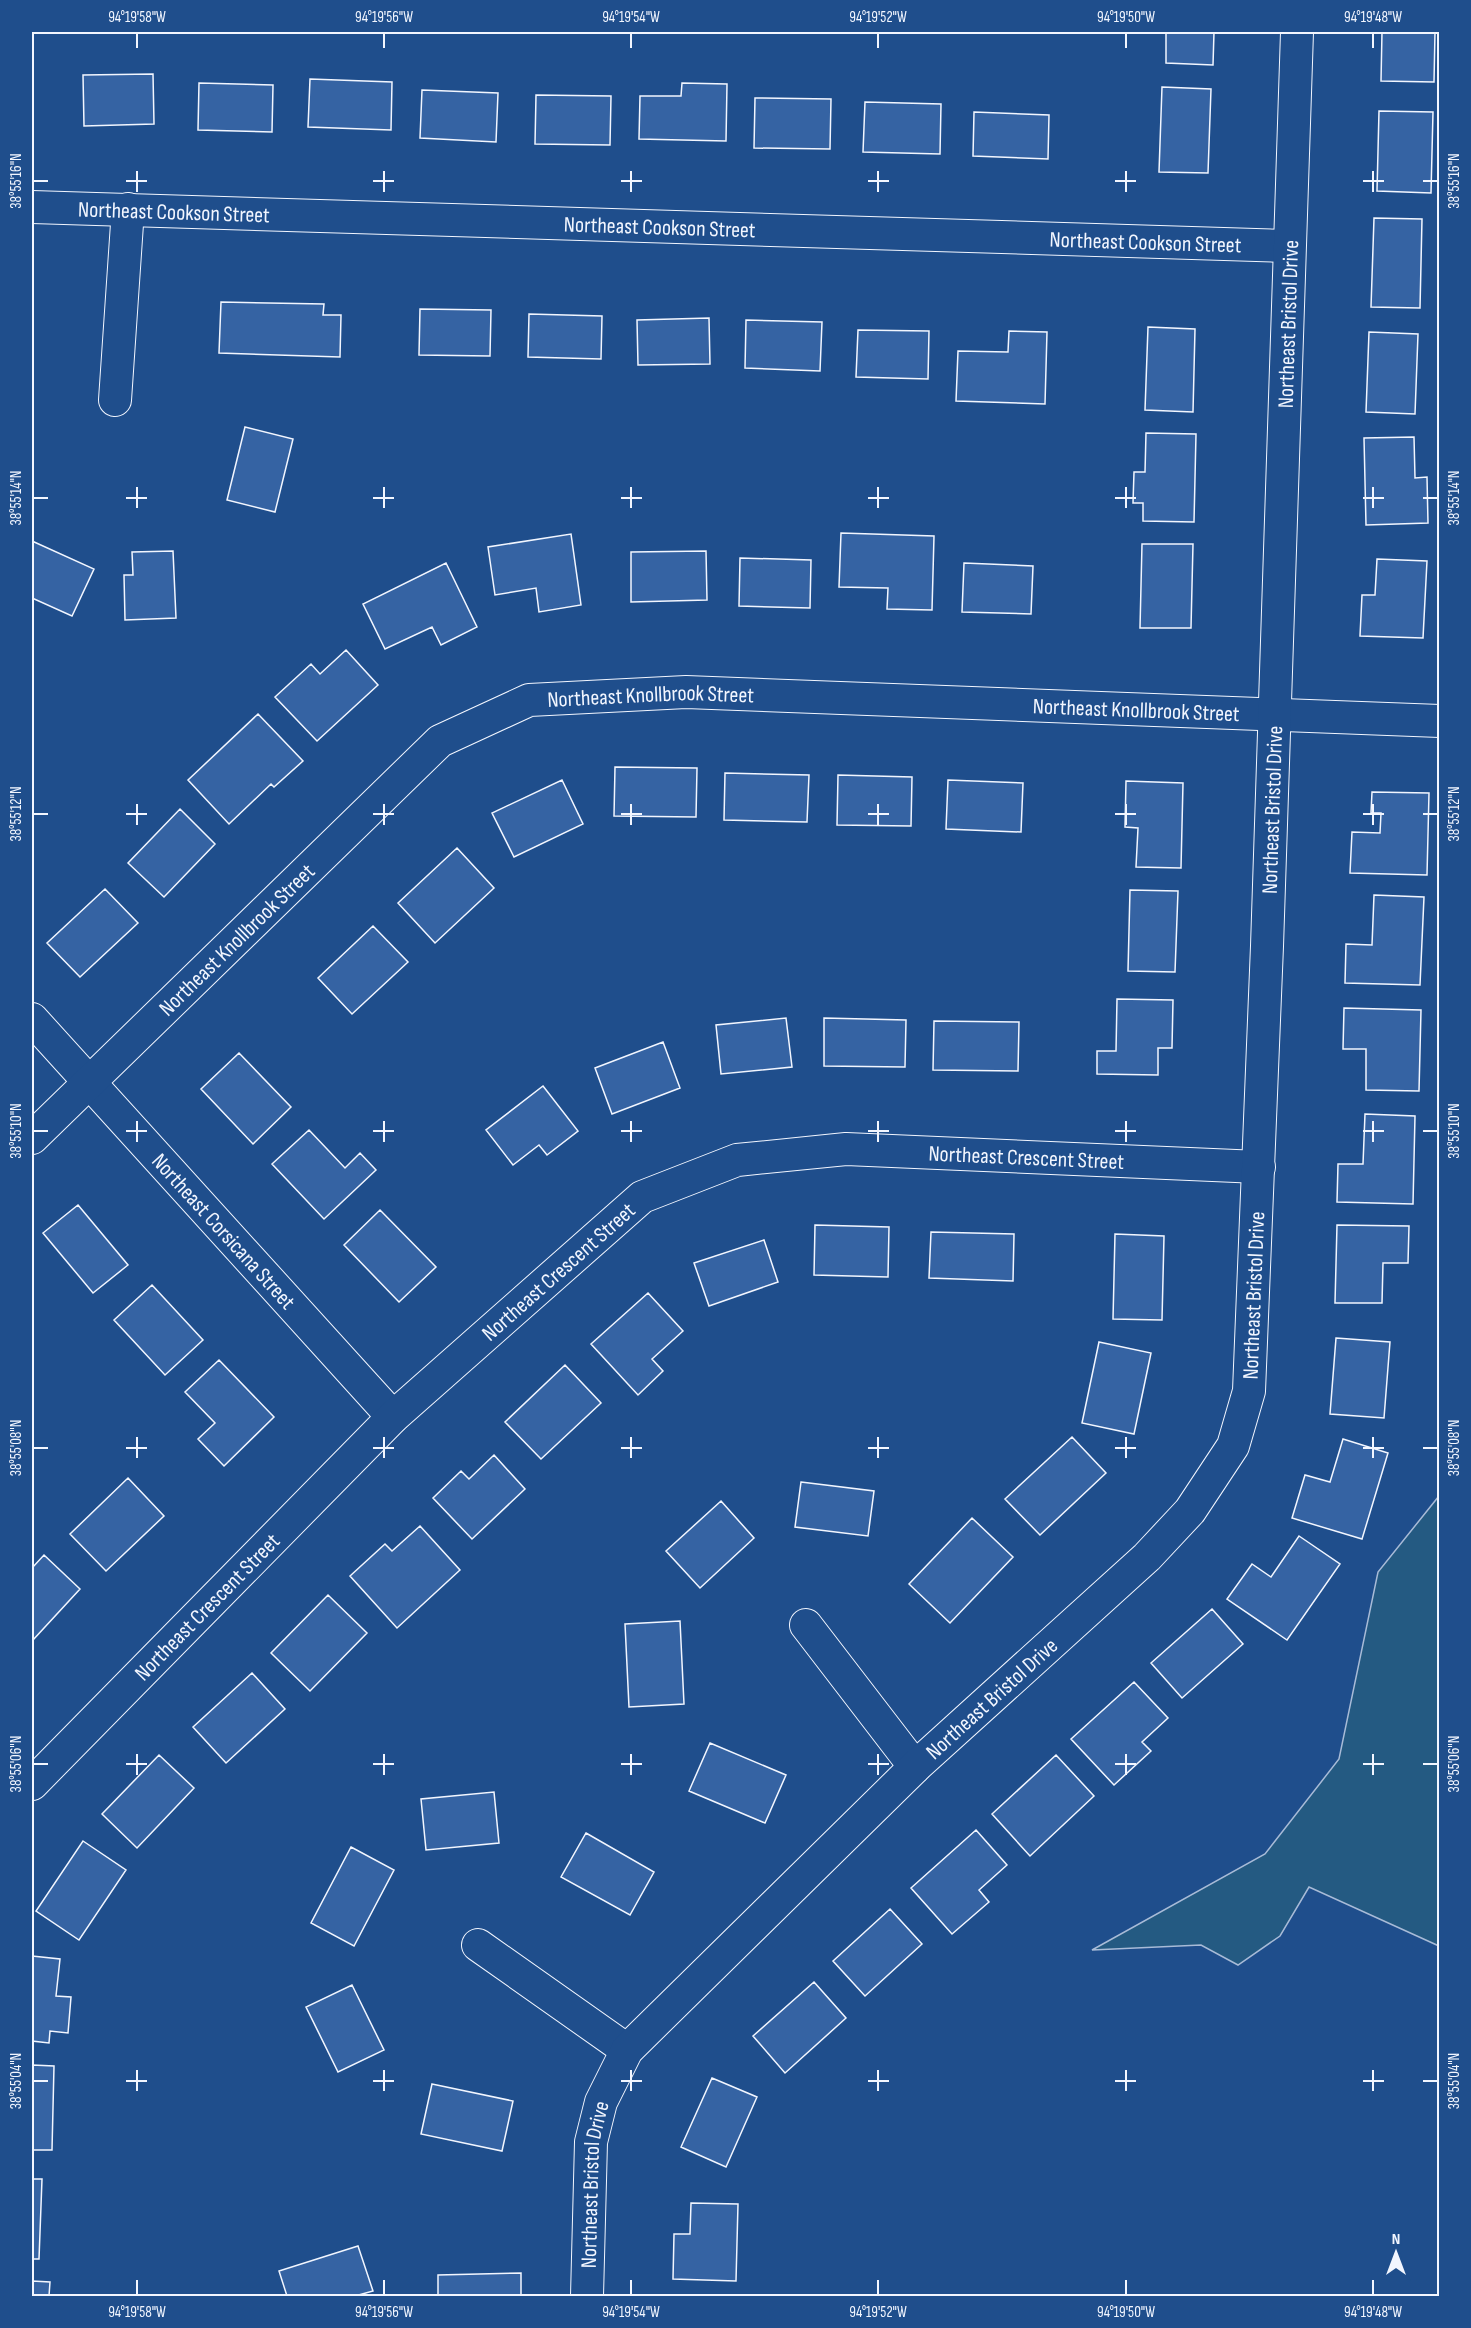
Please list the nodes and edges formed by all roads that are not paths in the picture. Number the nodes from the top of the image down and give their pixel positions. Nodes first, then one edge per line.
1 (1297, 32) edge
2 (32, 207) edge
3 (128, 209) junction
4 (1288, 246) junction
5 (115, 400) dead end
6 (1275, 716) junction
7 (1440, 721) edge
8 (32, 1019) edge
9 (90, 1081) junction
10 (32, 1138) edge
11 (1259, 1167) junction
12 (393, 1417) junction
13 (806, 1625) dead end
14 (915, 1767) junction
15 (32, 1784) edge
16 (478, 1945) dead end
17 (627, 2050) junction
18 (587, 2296) edge

1 - 4 street, Northeast Bristol Drive
2 - 3 street, Northeast Cookson Street
3 - 4 street, Northeast Cookson Street
3 - 5 street
4 - 6 street, Northeast Bristol Drive
6 - 7 street, Northeast Knollbrook Street
6 - 9 street, Northeast Knollbrook Street
6 - 11 street, Northeast Bristol Drive
8 - 9 street, Northeast Corsicana Street
9 - 10 street, Northeast Knollbrook Street
9 - 12 street, Northeast Corsicana Street
11 - 12 street, Northeast Crescent Street
11 - 14 street, Northeast Bristol Drive
12 - 15 street, Northeast Crescent Street
13 - 14 street
14 - 17 street, Northeast Bristol Drive
16 - 17 street
17 - 18 street, Northeast Bristol Drive

